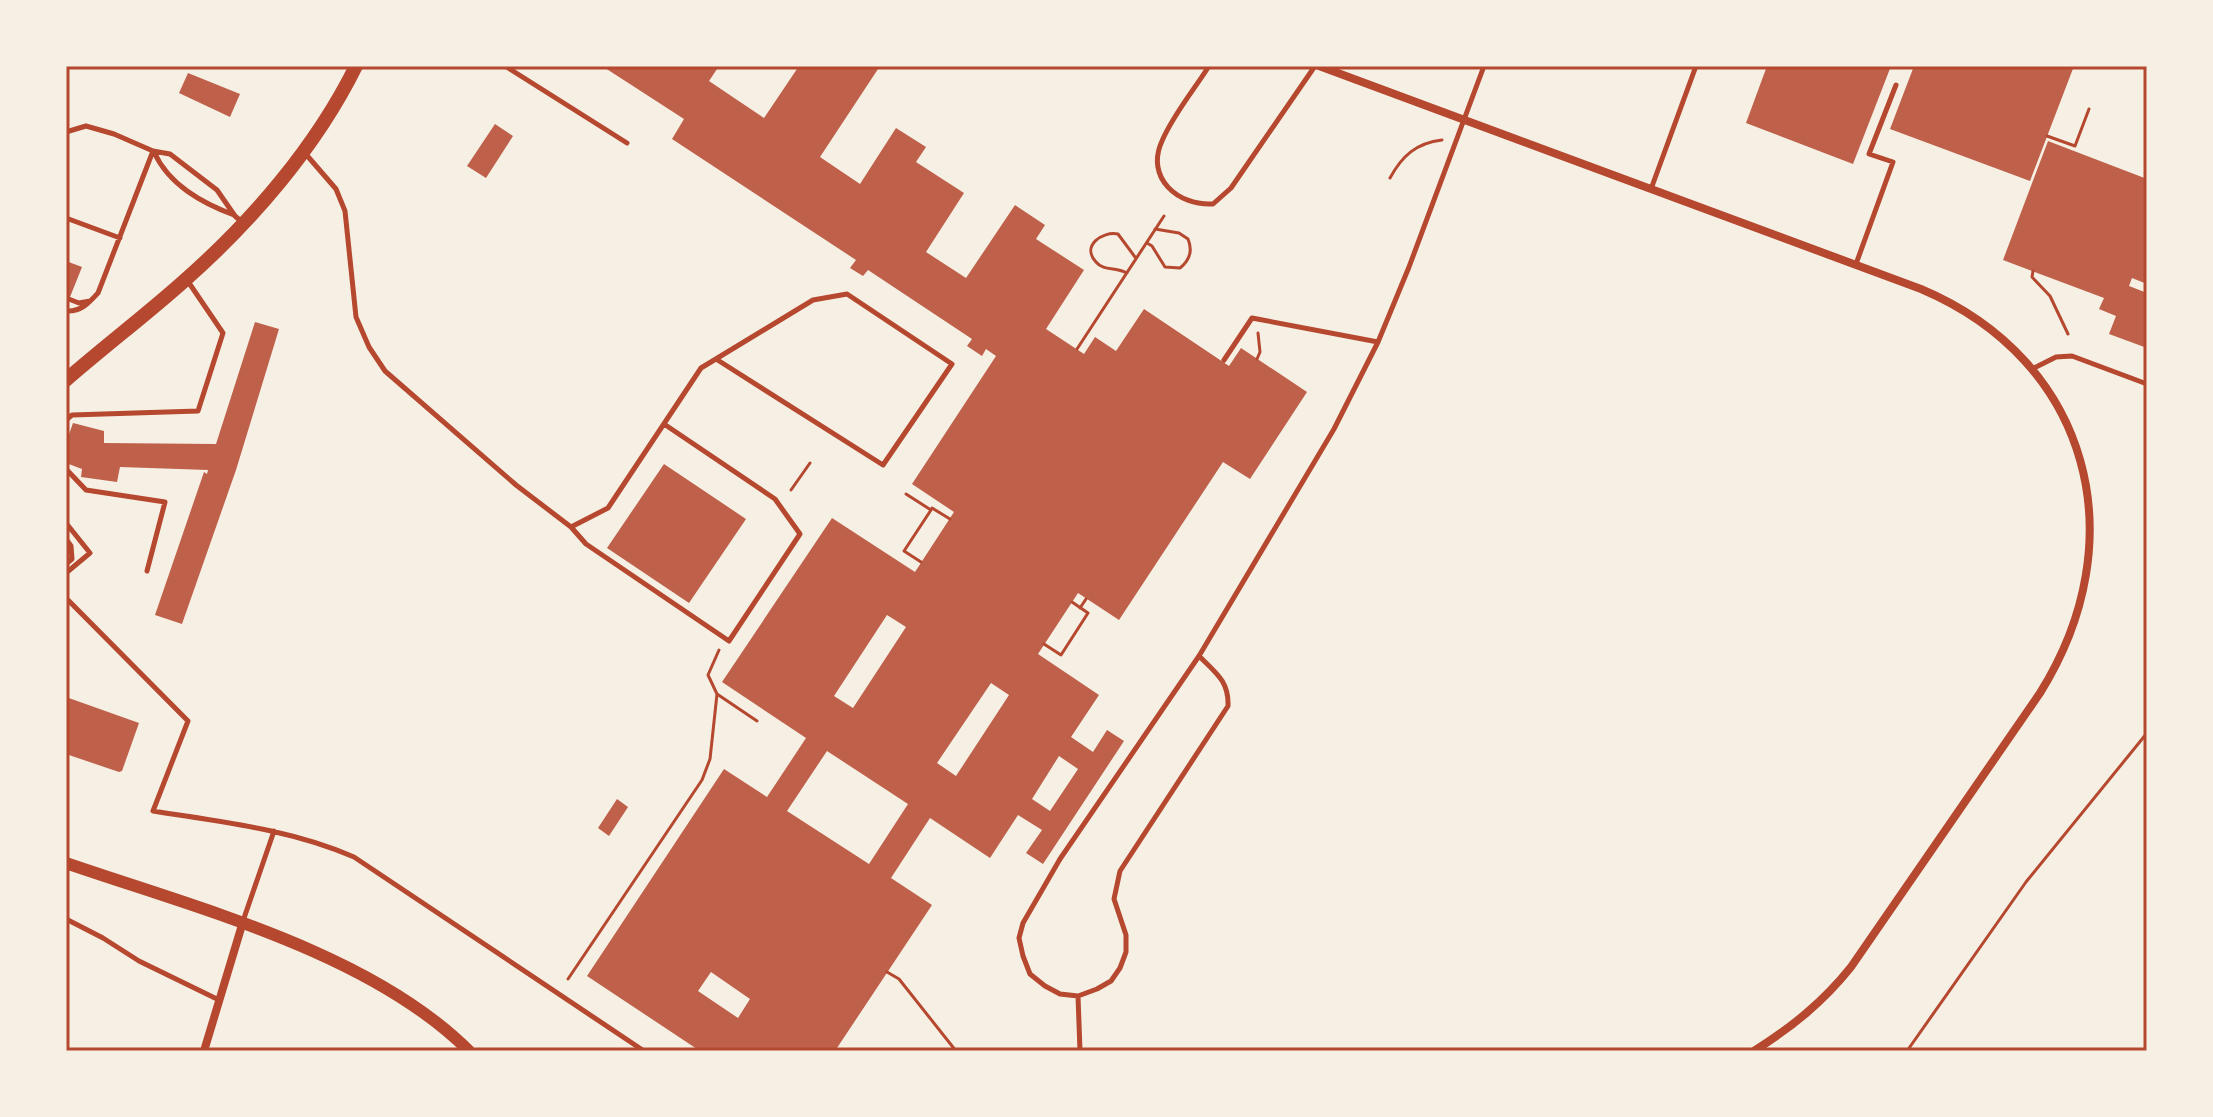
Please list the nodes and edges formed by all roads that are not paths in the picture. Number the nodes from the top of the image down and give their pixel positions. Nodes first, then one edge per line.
1 (356, 66) edge
2 (505, 66) edge
3 (1209, 66) edge
4 (1317, 66) edge
5 (1484, 66) edge
6 (1696, 66) edge
7 (1896, 85) dead end
8 (1464, 120) junction
9 (66, 132) edge
10 (627, 143) dead end
11 (153, 151) junction
12 (303, 151) junction
13 (1651, 190) junction
14 (66, 218) edge
15 (239, 219) junction
16 (120, 238) junction
17 (1855, 265) junction
18 (187, 279) junction
19 (66, 298) edge
20 (90, 301) junction
21 (66, 311) edge
22 (1378, 342) junction
23 (716, 359) junction
24 (1224, 360) dead end
25 (2032, 369) junction
26 (68, 372) edge
27 (2147, 384) edge
28 (66, 420) edge
29 (664, 424) junction
30 (66, 469) edge
31 (66, 523) edge
32 (571, 527) junction
33 (66, 539) edge
34 (66, 564) edge
35 (147, 571) dead end
36 (66, 573) edge
37 (66, 598) edge
38 (1199, 656) junction
39 (274, 831) junction
40 (66, 863) edge
41 (66, 919) edge
42 (242, 925) junction
43 (1078, 996) junction
44 (219, 1000) junction
45 (204, 1051) edge
46 (469, 1051) edge
47 (644, 1051) edge
48 (1080, 1051) edge
49 (1754, 1051) edge

1 - 12 main road
2 - 10 lane
3 - 4 lane
4 - 8 street
5 - 8 lane
6 - 13 lane
7 - 17 lane
8 - 13 street
8 - 22 lane
9 - 11 lane
11 - 15 lane
11 - 15 lane
11 - 16 lane
12 - 15 main road
12 - 32 lane
13 - 17 street
14 - 16 lane
15 - 18 main road
16 - 20 lane
17 - 25 street
18 - 26 main road
18 - 28 lane
19 - 20 lane
20 - 21 lane
22 - 24 lane
22 - 38 lane
23 - 23 lane
23 - 29 lane
25 - 27 lane
25 - 49 street
29 - 32 lane
29 - 32 lane
30 - 35 lane
31 - 36 lane
33 - 34 lane
37 - 39 lane
38 - 43 lane
38 - 43 lane
39 - 42 lane
39 - 47 lane
40 - 42 main road
41 - 44 lane
42 - 44 street
42 - 46 main road
43 - 48 lane
44 - 45 street

